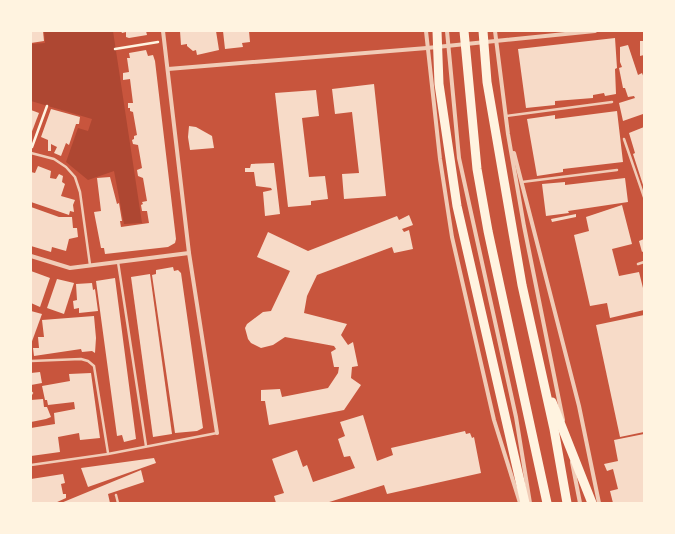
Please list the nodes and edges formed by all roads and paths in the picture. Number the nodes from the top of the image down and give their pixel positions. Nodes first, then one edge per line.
1 (163, 31) edge
2 (426, 31) edge
3 (437, 31) edge
4 (447, 31) edge
5 (464, 31) edge
6 (483, 31) edge
7 (495, 31) edge
8 (596, 31) edge
9 (496, 40) junction
10 (164, 41) junction
11 (448, 45) junction
12 (427, 48) junction
13 (115, 49) dead end
14 (168, 69) junction
15 (612, 102) dead end
16 (47, 106) dead end
17 (506, 116) junction
18 (508, 134) junction
19 (624, 139) dead end
20 (31, 149) edge
21 (31, 153) edge
22 (617, 170) dead end
23 (522, 182) junction
24 (644, 197) edge
25 (189, 253) junction
26 (31, 256) edge
27 (118, 262) junction
28 (644, 262) edge
29 (638, 264) dead end
30 (90, 266) junction
31 (31, 361) edge
32 (542, 378) junction
33 (217, 433) joint
34 (146, 446) junction
35 (108, 454) junction
36 (31, 465) edge
37 (116, 495) dead end
38 (118, 503) edge
39 (520, 503) edge
40 (526, 503) edge
41 (530, 503) edge
42 (547, 503) edge
43 (567, 503) edge
44 (580, 503) edge
45 (592, 503) edge
46 (599, 503) edge

1 - 10 street
2 - 12 street
3 - 40 highway
4 - 11 street
5 - 42 highway
6 - 32 highway
7 - 9 street
8 - 9 street
9 - 11 street
9 - 17 street
10 - 13 path
10 - 14 street
11 - 12 street
11 - 41 street
12 - 14 street
12 - 39 street
14 - 25 street
15 - 17 lane
16 - 20 path
17 - 18 street
18 - 23 street
18 - 44 street
19 - 24 lane
21 - 30 lane
22 - 23 lane
23 - 46 street
25 - 27 street
25 - 33 street
26 - 30 street
27 - 30 street
27 - 34 lane
28 - 29 lane
31 - 35 lane
32 - 43 highway
32 - 45 highway
33 - 34 lane
34 - 35 lane
35 - 36 lane
37 - 38 lane

